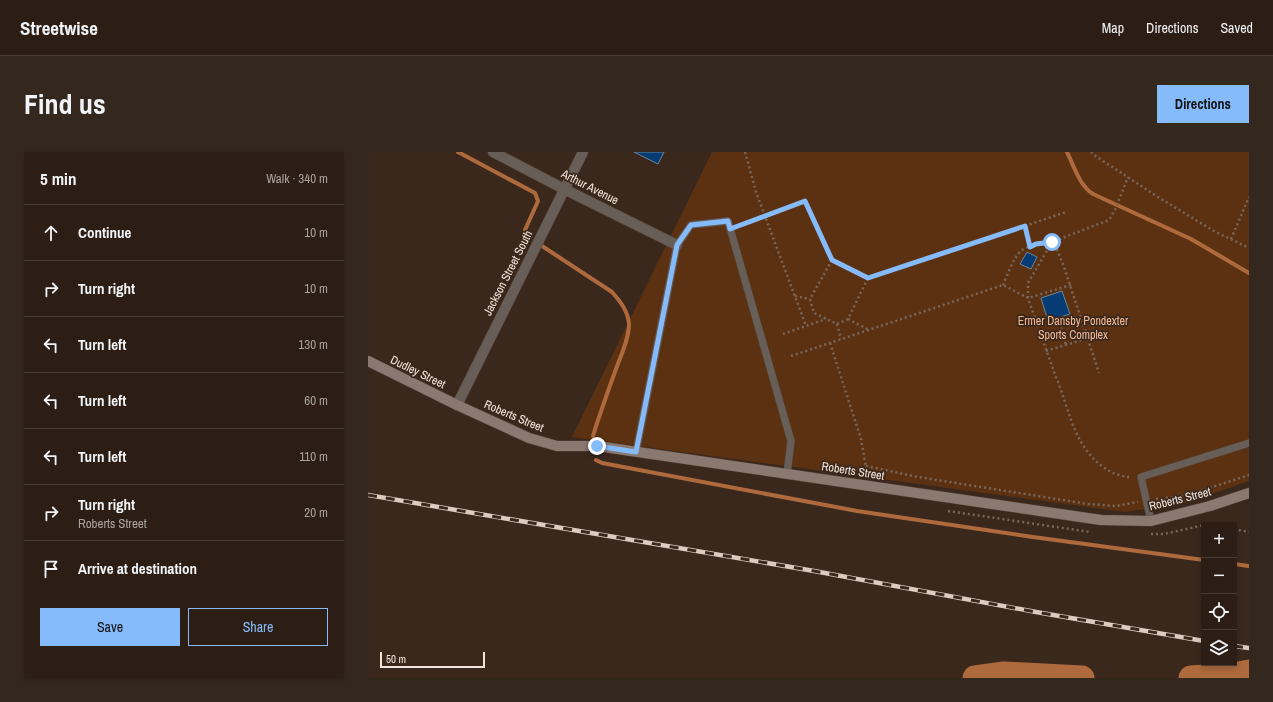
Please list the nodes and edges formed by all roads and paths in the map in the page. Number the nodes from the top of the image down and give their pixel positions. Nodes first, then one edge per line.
1 (493, 152) edge
2 (583, 152) edge
3 (745, 152) edge
4 (1091, 152) edge
5 (1128, 177) junction
6 (564, 189) junction
7 (1249, 197) edge
8 (1066, 212) dead end
9 (766, 215) junction
10 (1025, 226) junction
11 (730, 229) junction
12 (1231, 239) junction
13 (1052, 242) junction
14 (677, 245) junction
15 (1030, 247) junction
16 (1249, 248) edge
17 (832, 260) junction
18 (868, 278) junction
19 (1071, 285) junction
20 (1003, 286) junction
21 (795, 296) junction
22 (1028, 298) junction
23 (810, 299) junction
24 (1058, 318) dead end
25 (826, 319) junction
26 (848, 320) junction
27 (836, 324) junction
28 (806, 326) junction
29 (869, 330) junction
30 (783, 334) dead end
31 (1088, 338) junction
32 (841, 339) junction
33 (830, 343) junction
34 (1066, 345) junction
35 (1046, 350) junction
36 (791, 356) dead end
37 (368, 361) edge
38 (1099, 373) dead end
39 (456, 405) junction
40 (1249, 443) edge
41 (636, 452) junction
42 (866, 466) junction
43 (867, 473) dead end
44 (787, 474) junction
45 (1249, 475) edge
46 (1141, 477) junction
47 (1249, 493) edge
48 (1153, 499) dead end
49 (1142, 501) dead end
50 (1151, 521) junction
51 (1237, 530) edge
52 (1249, 532) edge

1 - 6 street, Arthur Avenue
2 - 6 street, Jackson Street South
3 - 9 path
4 - 5 path
5 - 12 path
5 - 13 path
6 - 14 street, Arthur Avenue
6 - 39 street, Jackson Street South
7 - 12 path
8 - 10 path
9 - 11 path
9 - 17 path
9 - 21 path
10 - 15 path
10 - 18 path
11 - 14 lane
11 - 44 lane
12 - 16 path
13 - 15 path
13 - 19 path
13 - 22 path
14 - 41 lane
15 - 20 path
17 - 18 path
17 - 23 path
18 - 26 path
19 - 22 path
19 - 31 path
20 - 22 path
20 - 29 path
21 - 23 path
21 - 28 path
22 - 35 path
23 - 25 path
24 - 34 path
25 - 27 path
25 - 28 path
26 - 27 path
26 - 29 path
27 - 32 path
28 - 30 path
29 - 32 path
31 - 34 path
31 - 38 path
32 - 33 path
33 - 36 path
33 - 42 path
34 - 35 path
35 - 46 path
37 - 39 street, Dudley Street
39 - 41 street, Roberts Street
40 - 46 lane
41 - 44 street, Roberts Street
42 - 43 path
42 - 49 path
44 - 50 street, Roberts Street
45 - 48 path
46 - 50 lane
47 - 50 street, Roberts Street
51 - 52 path

